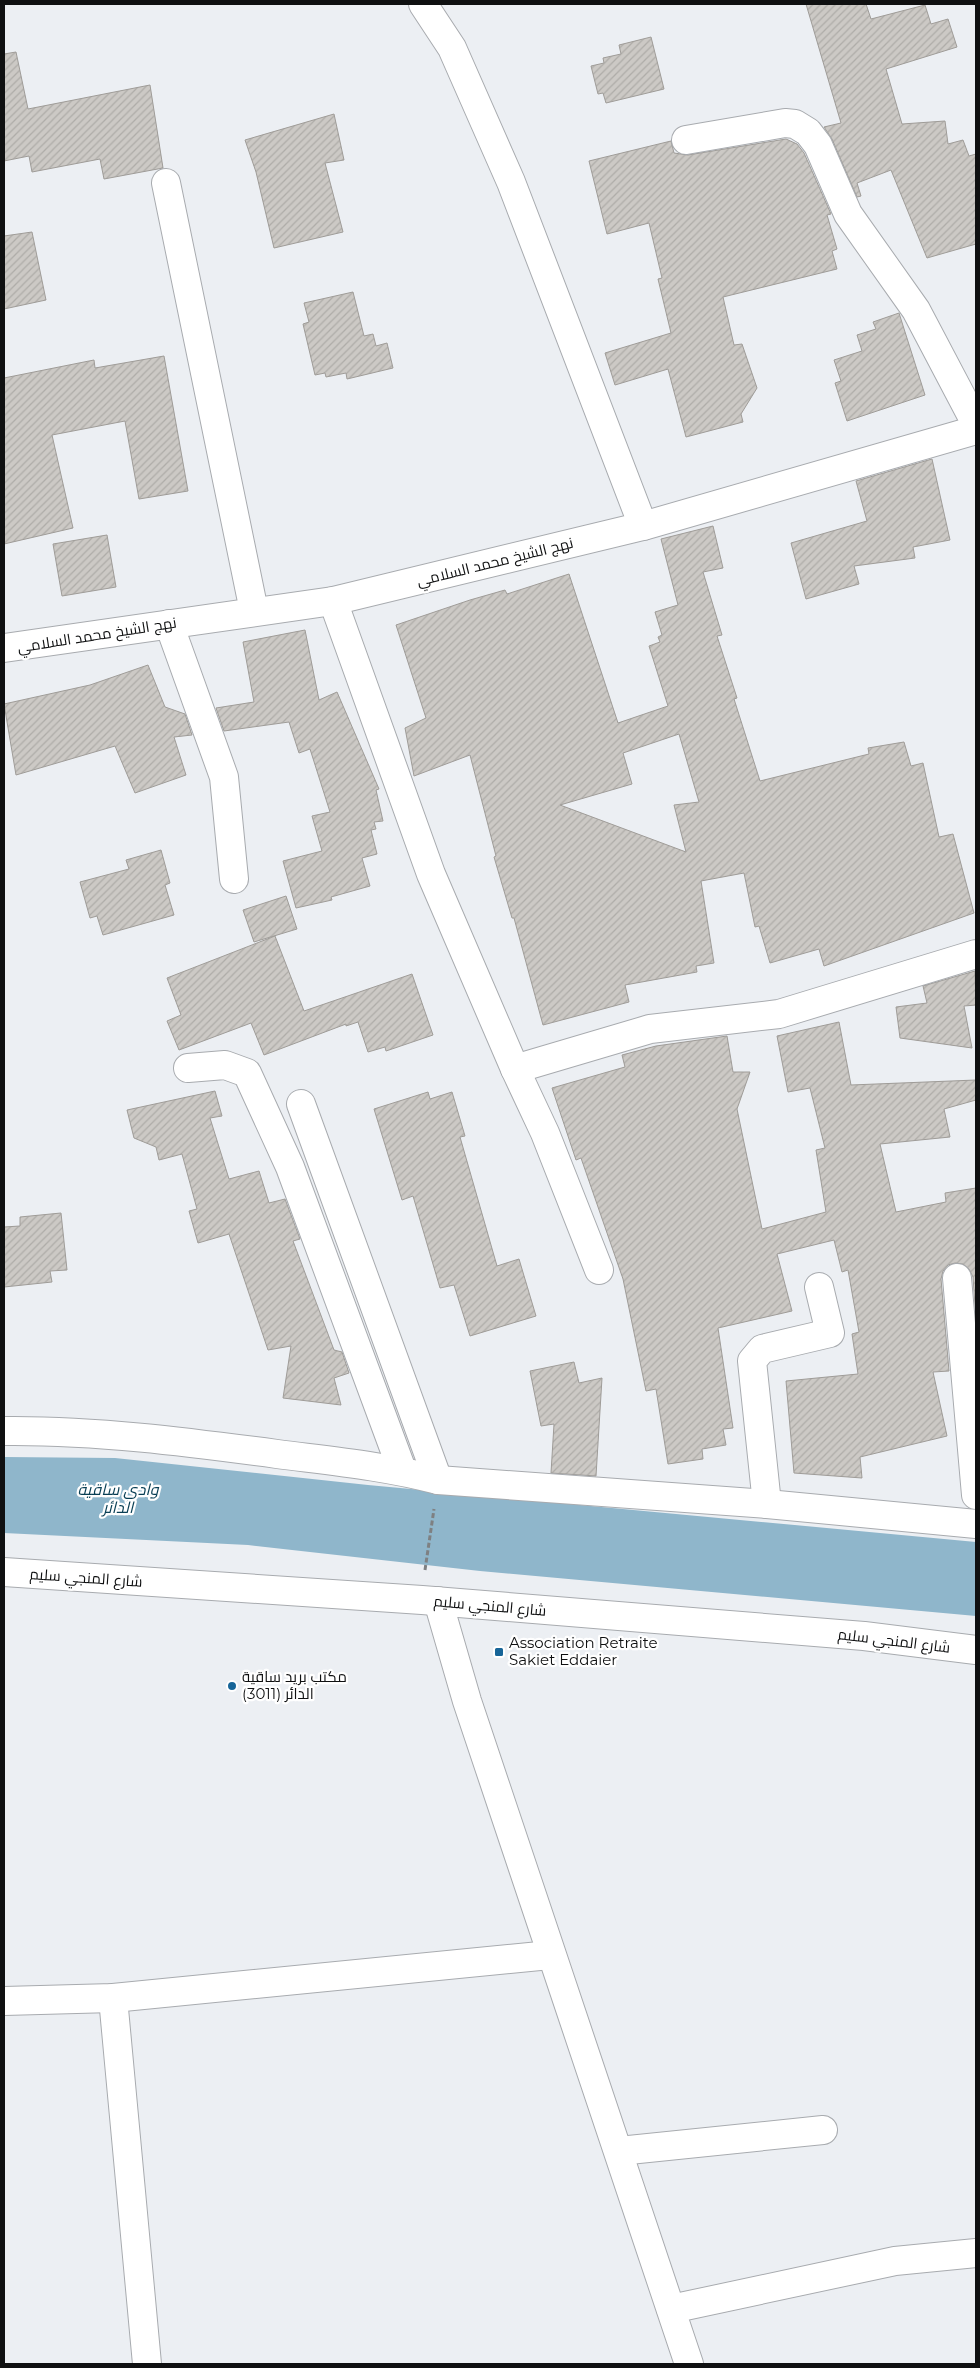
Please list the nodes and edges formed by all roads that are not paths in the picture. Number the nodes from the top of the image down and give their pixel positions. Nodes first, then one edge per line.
1 (424, 4) edge
2 (686, 140) dead end
3 (166, 183) dead end
4 (976, 424) edge
5 (976, 430) edge
6 (643, 526) junction
7 (333, 601) junction
8 (254, 611) junction
9 (169, 624) junction
10 (4, 648) edge
11 (234, 879) dead end
12 (976, 954) edge
13 (188, 1068) dead end
14 (515, 1069) junction
15 (301, 1104) dead end
16 (599, 1270) dead end
17 (956, 1278) dead end
18 (819, 1288) dead end
19 (4, 1431) edge
20 (402, 1470) junction
21 (437, 1489) junction
22 (976, 1494) edge
23 (768, 1504) junction
24 (976, 1524) edge
25 (4, 1572) edge
26 (438, 1602) junction
27 (976, 1650) edge
28 (550, 1955) junction
29 (113, 1998) junction
30 (4, 2001) edge
31 (823, 2130) dead end
32 (619, 2151) junction
33 (976, 2253) edge
34 (671, 2309) junction
35 (147, 2364) edge
36 (689, 2364) edge

1 - 6 street
2 - 4 street
3 - 8 street
5 - 6 street, نهج الشيخ محمد السلامي
6 - 7 street, نهج الشيخ محمد السلامي
7 - 8 street, نهج الشيخ محمد السلامي
7 - 14 street
8 - 9 street, نهج الشيخ محمد السلامي
9 - 10 street, نهج الشيخ محمد السلامي
9 - 11 street
12 - 14 street
13 - 20 street
14 - 16 street
15 - 21 street
17 - 22 street
18 - 23 street
19 - 20 street
20 - 21 street
21 - 23 street
23 - 24 street
25 - 26 street, شارع المنجي سليم
26 - 27 street, شارع المنجي سليم
26 - 28 street
28 - 29 street
28 - 32 street
29 - 30 street
29 - 35 street
31 - 32 street
32 - 34 street
33 - 34 street
34 - 36 street

